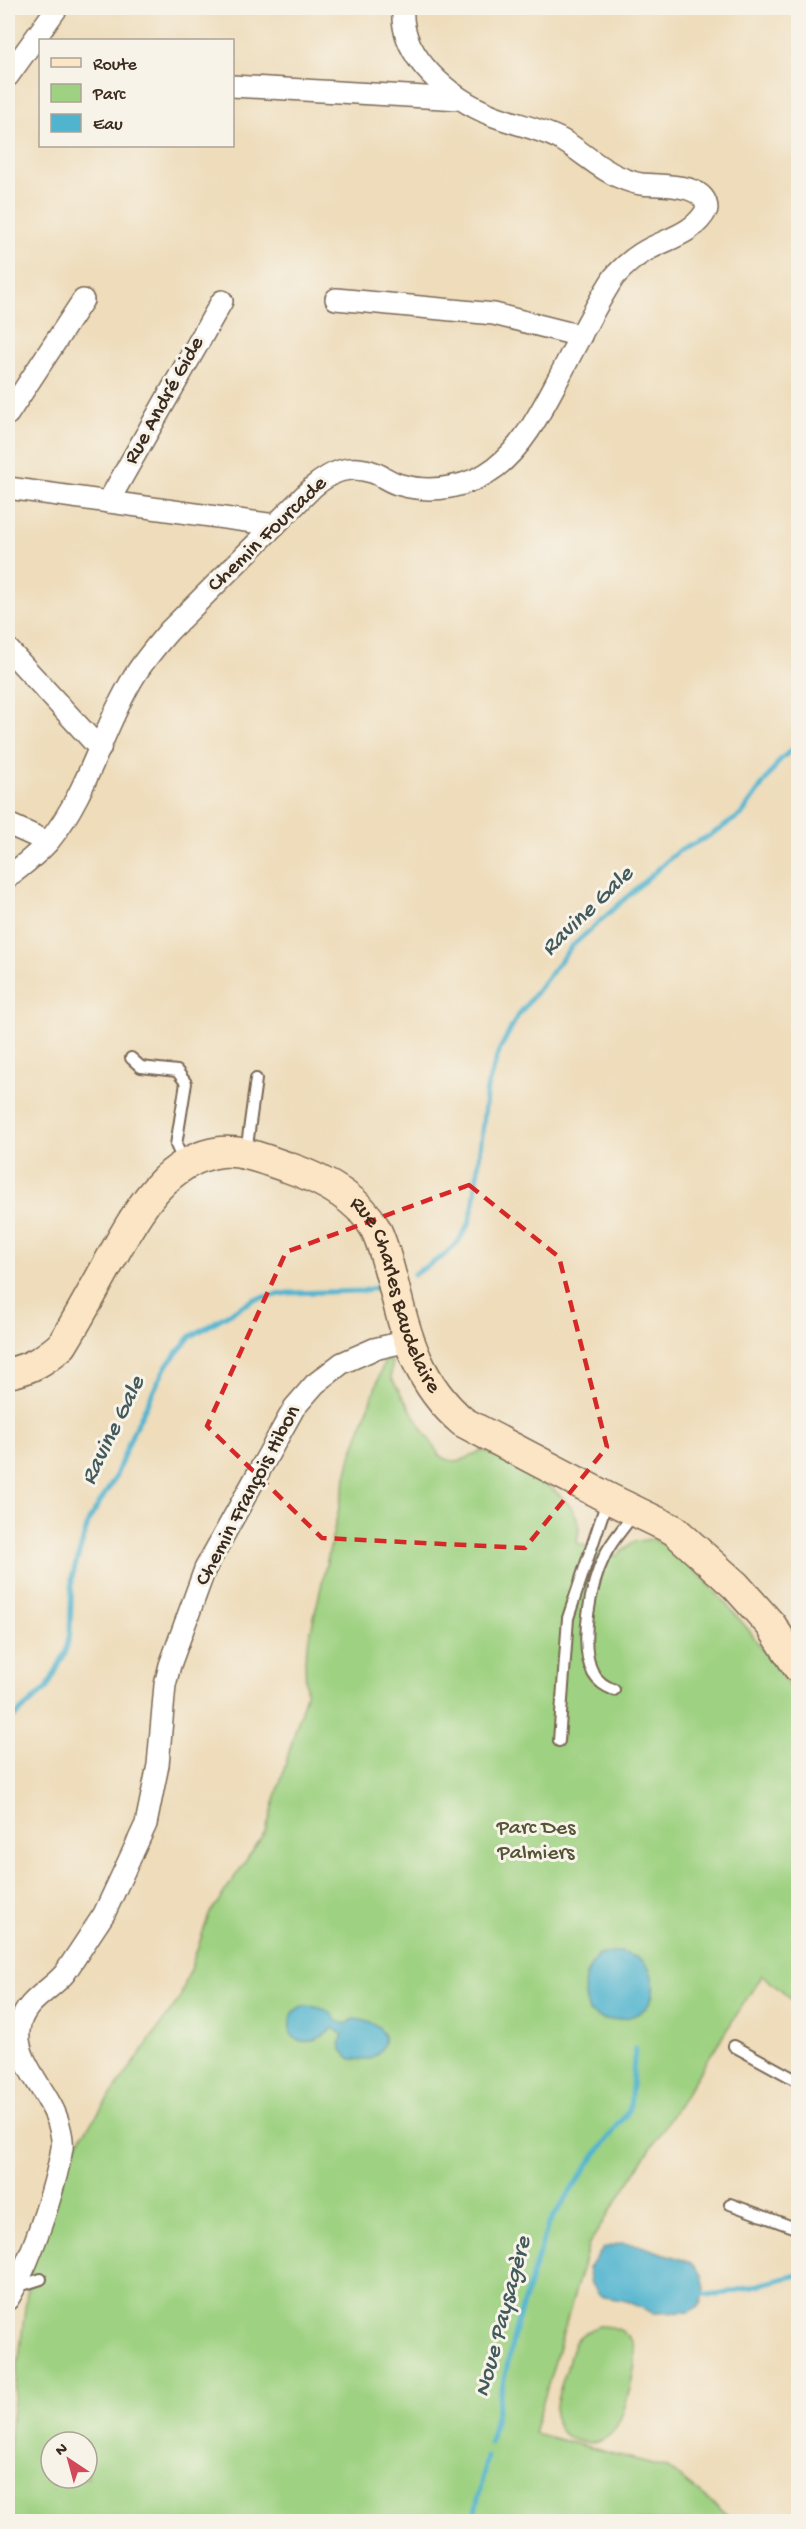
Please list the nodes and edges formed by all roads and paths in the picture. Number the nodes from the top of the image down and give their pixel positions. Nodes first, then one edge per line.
1 (57, 8) edge
2 (403, 8) edge
3 (8, 76) edge
4 (234, 86) edge
5 (460, 99) junction
6 (336, 299) dead end
7 (83, 300) dead end
8 (222, 301) dead end
9 (581, 336) junction
10 (8, 414) edge
11 (8, 488) edge
12 (108, 502) junction
13 (275, 525) junction
14 (8, 649) edge
15 (100, 748) junction
16 (8, 824) edge
17 (48, 842) junction
18 (8, 877) edge
19 (131, 1058) dead end
20 (256, 1079) dead end
21 (246, 1153) junction
22 (185, 1164) junction
23 (408, 1341) junction
24 (8, 1373) edge
25 (608, 1498) junction
26 (635, 1512) junction
27 (798, 1667) edge
28 (614, 1689) dead end
29 (559, 1741) dead end
30 (734, 2046) dead end
31 (798, 2081) edge
32 (730, 2204) dead end
33 (798, 2229) edge
34 (42, 2279) dead end
35 (11, 2293) edge

1 - 3 street
2 - 5 street, Chemin Fourcade
4 - 5 street
5 - 9 street, Chemin Fourcade
6 - 9 street
7 - 10 street
8 - 12 street, Rue André Gide
9 - 13 street, Chemin Fourcade
11 - 12 street
12 - 13 street
13 - 15 street, Chemin Fourcade
14 - 15 street
15 - 17 street, Chemin Fourcade
16 - 17 street
17 - 18 street, Chemin Fourcade
19 - 22 lane
20 - 21 lane
21 - 22 main road, Rue Charles Baudelaire
21 - 23 main road, Rue Charles Baudelaire
22 - 24 main road, Rue Charles Baudelaire
23 - 25 main road, Rue Charles Baudelaire
23 - 35 street, Chemin François Hibon
25 - 26 main road, Rue Charles Baudelaire
25 - 29 lane
26 - 27 main road, Rue Charles Baudelaire
26 - 28 lane
30 - 31 lane
32 - 33 lane
34 - 35 lane

